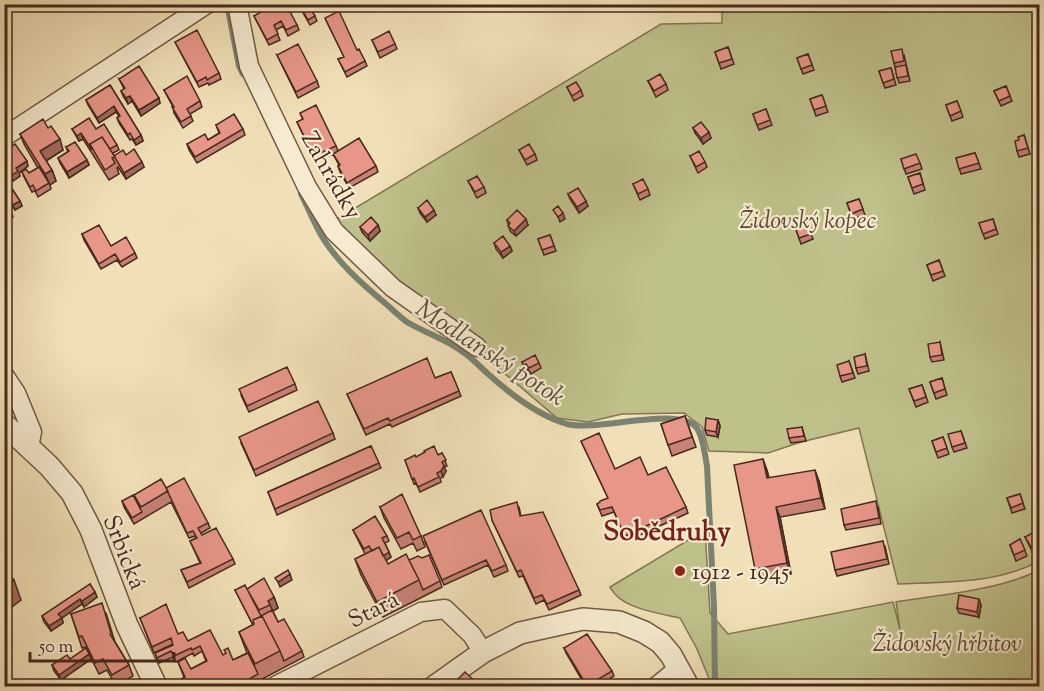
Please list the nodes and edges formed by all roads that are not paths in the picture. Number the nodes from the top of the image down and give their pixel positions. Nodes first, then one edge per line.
1 (237, 4) edge
2 (206, 5) edge
3 (4, 137) edge
4 (477, 347) dead end
5 (4, 375) edge
6 (4, 424) edge
7 (29, 447) junction
8 (483, 652) junction
9 (684, 678) edge
10 (156, 687) edge
11 (274, 687) edge
12 (435, 687) edge
13 (657, 687) edge

1 - 4 street, Zahrádky
2 - 3 street
5 - 7 street
6 - 7 street, Srbická
7 - 10 street, Srbická
8 - 9 street
8 - 11 street, Stará
8 - 12 street
9 - 13 street

